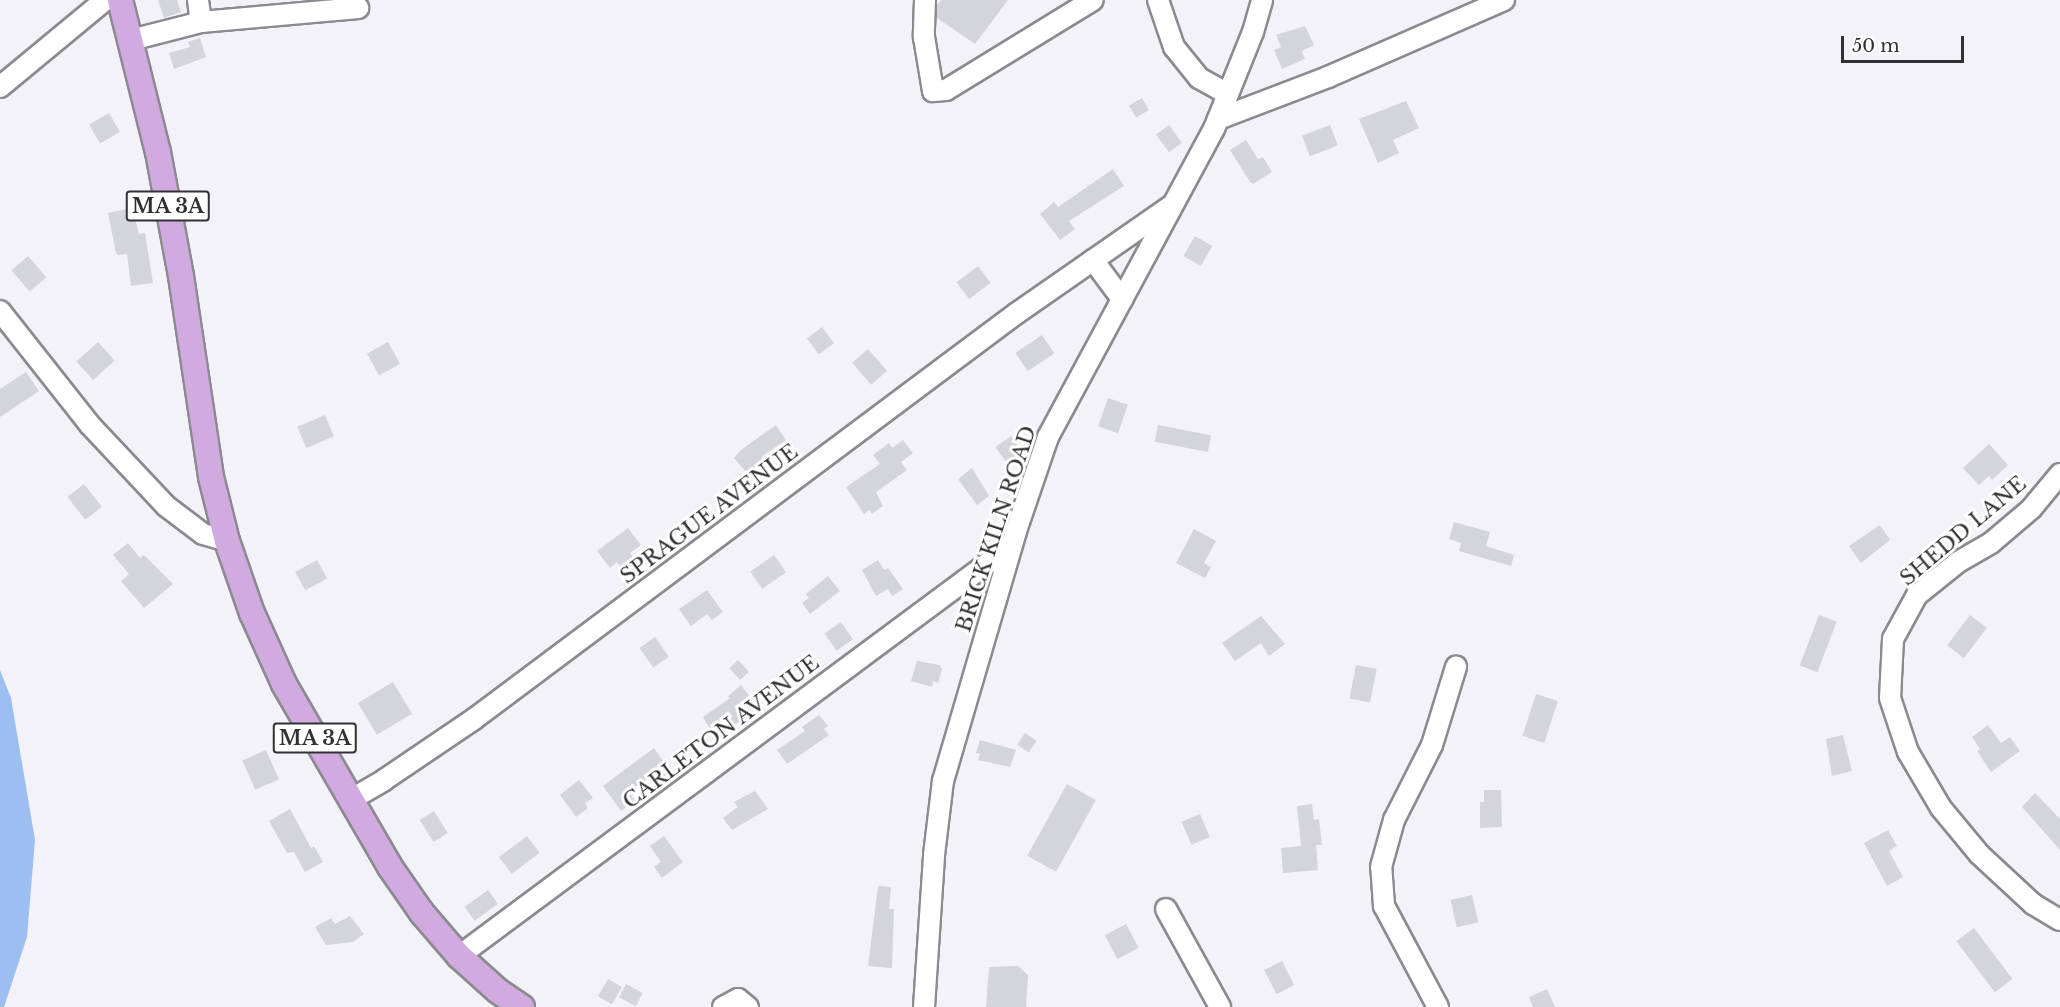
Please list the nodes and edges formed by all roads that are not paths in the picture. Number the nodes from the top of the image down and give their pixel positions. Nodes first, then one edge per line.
1 (105, 0) edge
2 (120, 0) edge
3 (198, 0) edge
4 (925, 0) edge
5 (1093, 0) edge
6 (1158, 0) edge
7 (1262, 0) edge
8 (1504, 0) edge
9 (358, 8) dead end
10 (201, 22) junction
11 (131, 40) junction
12 (0, 87) edge
13 (1228, 94) junction
14 (1218, 119) junction
15 (1175, 203) junction
16 (1093, 260) junction
17 (1122, 299) junction
18 (0, 311) edge
19 (2060, 474) edge
20 (227, 541) junction
21 (1011, 546) junction
22 (1456, 667) dead end
23 (350, 800) junction
24 (1166, 909) dead end
25 (2060, 920) edge
26 (459, 956) junction
27 (522, 1007) edge
28 (723, 1007) edge
29 (748, 1007) edge
30 (924, 1007) edge
31 (1220, 1007) edge
32 (1438, 1007) edge

1 - 12 street
2 - 11 main road, MA 3A
3 - 10 street
4 - 5 street
6 - 13 street
7 - 13 street, BRICK KILN ROAD
8 - 14 street
9 - 10 street
10 - 11 street
11 - 20 main road, MA 3A
13 - 14 street, BRICK KILN ROAD
14 - 15 street, BRICK KILN ROAD
15 - 16 street, SPRAGUE AVENUE
15 - 17 street, BRICK KILN ROAD
16 - 17 street
16 - 23 street, SPRAGUE AVENUE
17 - 21 street, BRICK KILN ROAD
18 - 20 street
19 - 25 street, SHEDD LANE
20 - 23 main road, MA 3A
21 - 26 street, CARLETON AVENUE
21 - 30 street, BRICK KILN ROAD
22 - 32 street
23 - 26 main road, MA 3A
24 - 31 street
26 - 27 main road, MA 3A
28 - 29 street

